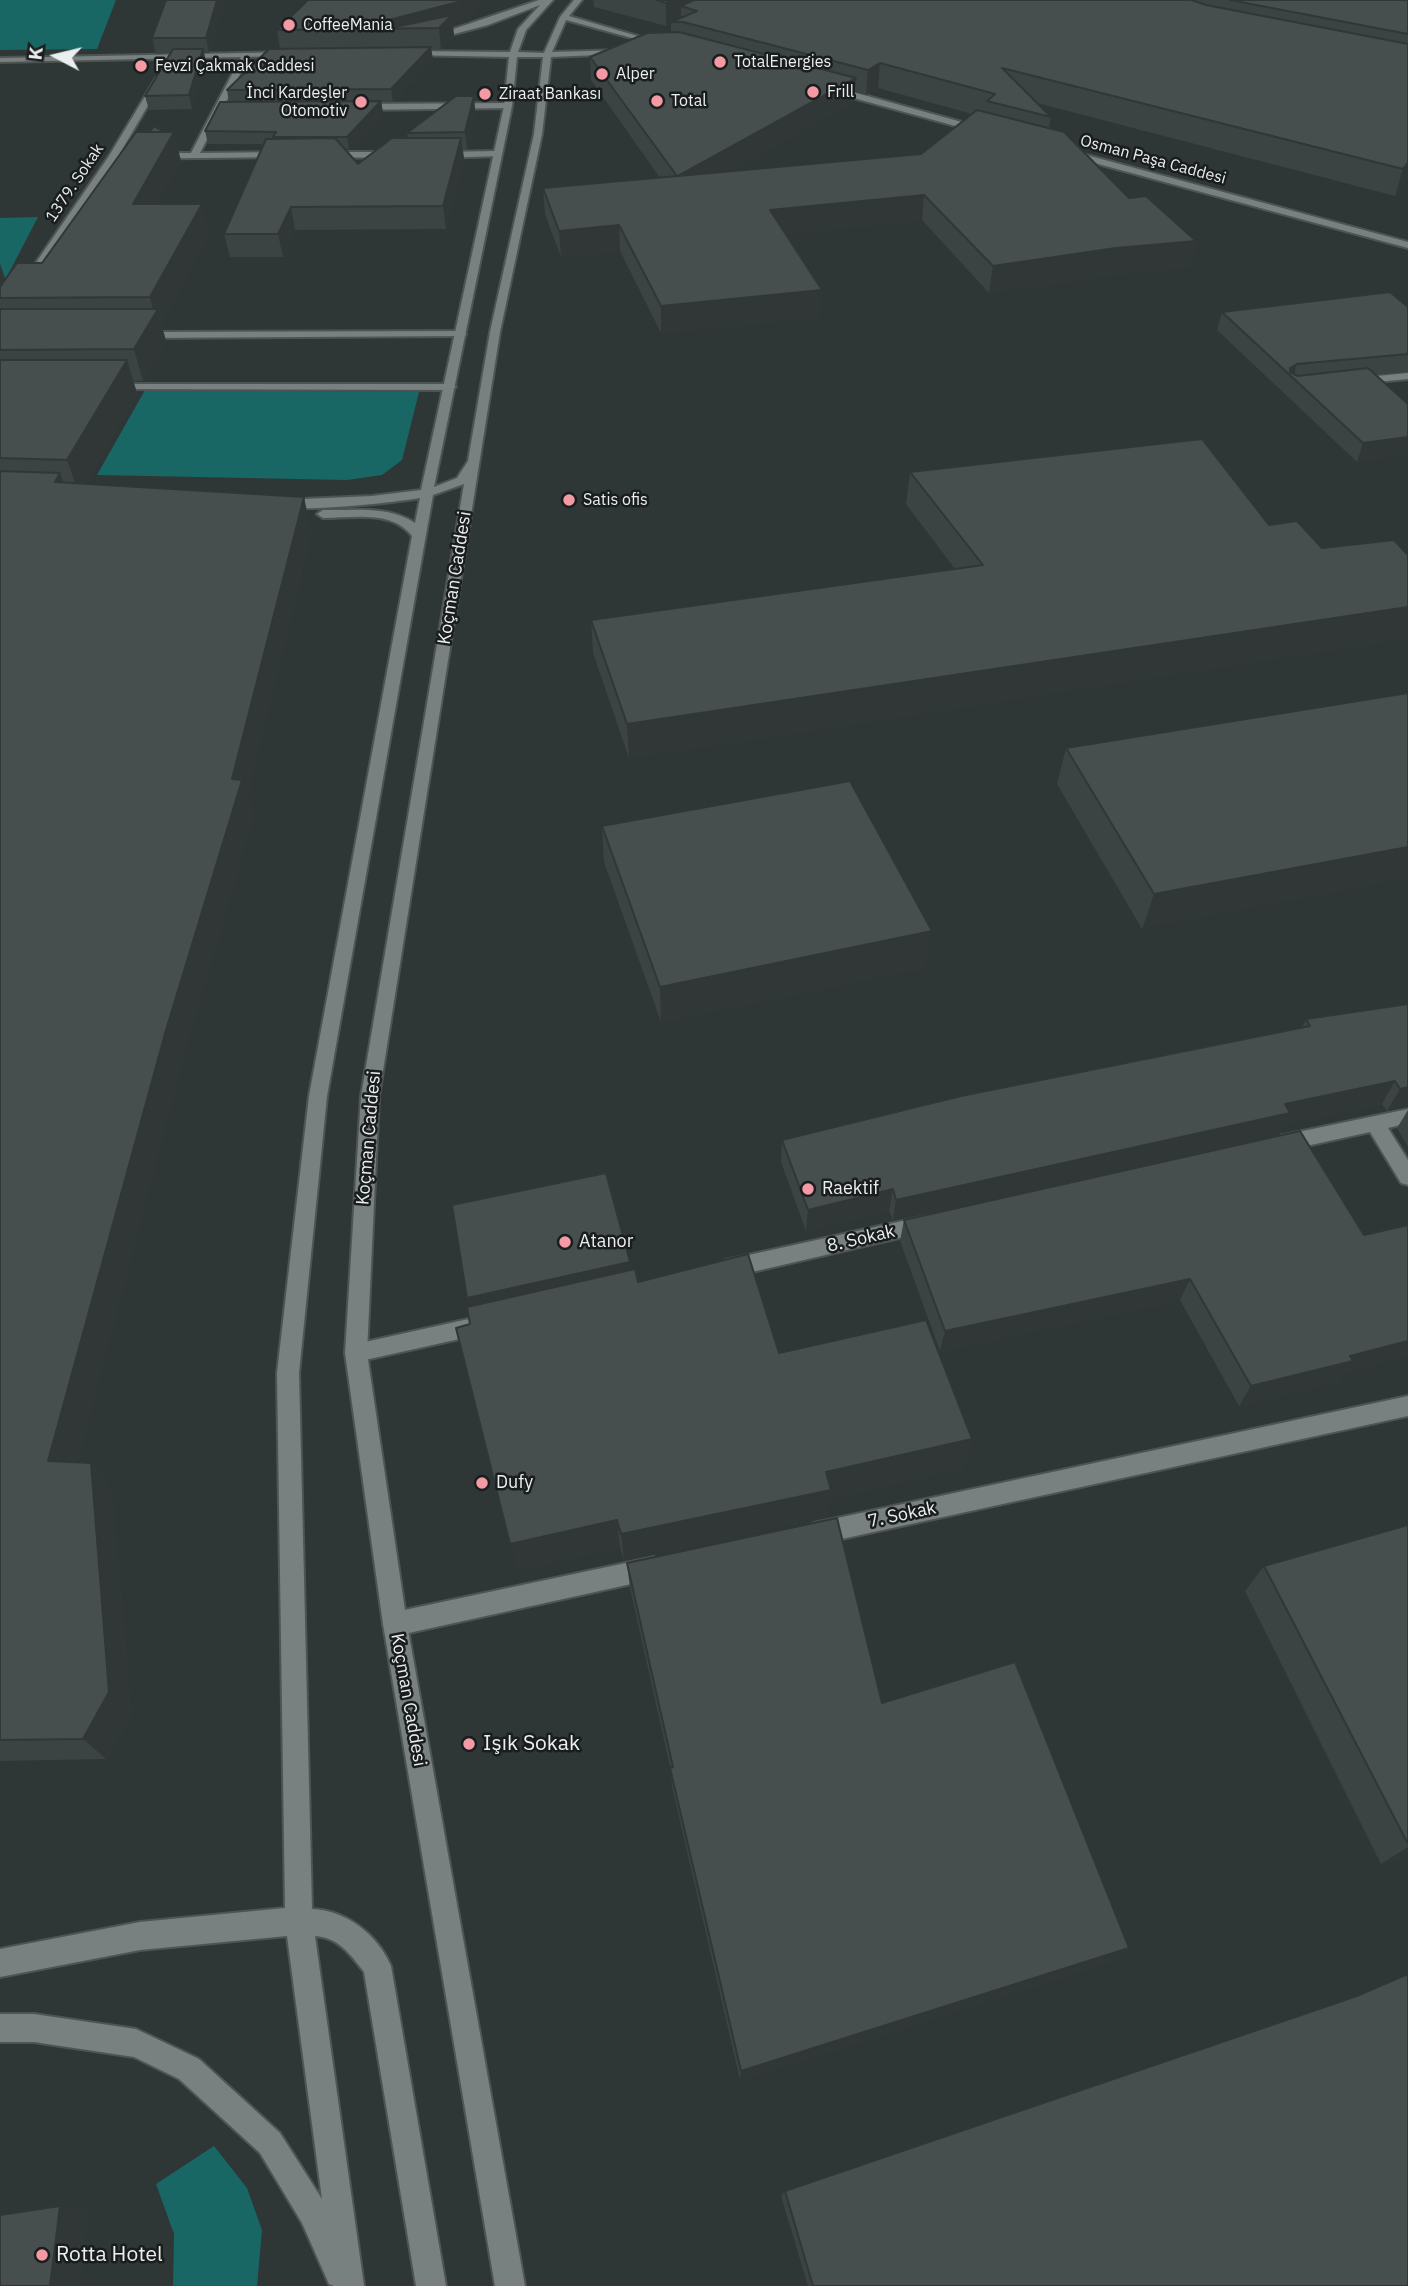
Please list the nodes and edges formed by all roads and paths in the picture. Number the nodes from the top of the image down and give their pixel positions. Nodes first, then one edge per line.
1 (548, 0) edge
2 (578, 0) edge
3 (564, 17) junction
4 (657, 36) edge
5 (434, 38) junction
6 (467, 38) edge
7 (422, 40) edge
8 (647, 40) junction
9 (503, 44) dead end
10 (514, 50) junction
11 (644, 51) edge
12 (632, 52) edge
13 (399, 53) edge
14 (303, 54) edge
15 (246, 55) junction
16 (547, 55) junction
17 (172, 58) junction
18 (0, 60) edge
19 (821, 87) edge
20 (508, 106) junction
21 (342, 108) edge
22 (217, 109) junction
23 (231, 109) edge
24 (993, 133) edge
25 (1059, 151) edge
26 (498, 154) junction
27 (291, 155) edge
28 (319, 155) edge
29 (402, 155) edge
30 (429, 155) edge
31 (114, 156) junction
32 (194, 156) junction
33 (1408, 245) edge
34 (29, 280) junction
35 (10, 281) edge
36 (0, 323) edge
37 (461, 334) junction
38 (126, 335) edge
39 (1408, 376) edge
40 (1344, 382) edge
41 (95, 387) edge
42 (450, 387) junction
43 (475, 457) junction
44 (427, 492) junction
45 (419, 536) junction
46 (1408, 1116) edge
47 (1374, 1122) junction
48 (1265, 1147) edge
49 (1408, 1177) edge
50 (939, 1221) edge
51 (709, 1273) edge
52 (505, 1320) edge
53 (356, 1353) junction
54 (1408, 1406) edge
55 (792, 1538) edge
56 (669, 1565) edge
57 (395, 1624) junction
58 (299, 1923) junction
59 (0, 1963) edge
60 (0, 2028) edge
61 (347, 2286) edge
62 (431, 2286) edge
63 (510, 2286) edge

1 - 5 main road
1 - 10 main road
2 - 3 main road, Koçman Caddesi
3 - 8 main road
3 - 16 main road, Koçman Caddesi
4 - 8 main road
5 - 6 main road
5 - 7 main road
8 - 11 main road
9 - 10 main road
10 - 13 main road
10 - 16 main road
10 - 20 main road
12 - 16 main road
14 - 15 main road
15 - 17 main road
15 - 22 main road
16 - 43 main road, Koçman Caddesi
17 - 18 main road
17 - 31 main road, 1379. Sokak
19 - 24 main road
20 - 21 main road
20 - 26 main road
22 - 23 main road
22 - 32 main road
25 - 33 main road, Osman Paşa Caddesi
26 - 30 main road
26 - 37 main road
27 - 32 main road
28 - 29 main road
31 - 32 main road
31 - 34 main road, 1379. Sokak
34 - 35 main road
34 - 36 main road, 1379. Sokak
37 - 38 main road
37 - 42 main road
39 - 40 main road
41 - 42 main road
42 - 44 main road
43 - 44 main road
43 - 53 main road, Koçman Caddesi
44 - 45 main road
44 - 45 main road
45 - 58 main road
46 - 47 main road
47 - 48 main road
47 - 49 main road
50 - 51 main road, 8. Sokak
52 - 53 main road
53 - 57 main road, Koçman Caddesi
54 - 55 main road, 7. Sokak
56 - 57 main road
57 - 63 main road, Koçman Caddesi
58 - 59 main road
58 - 61 main road
58 - 62 main road
60 - 61 main road

